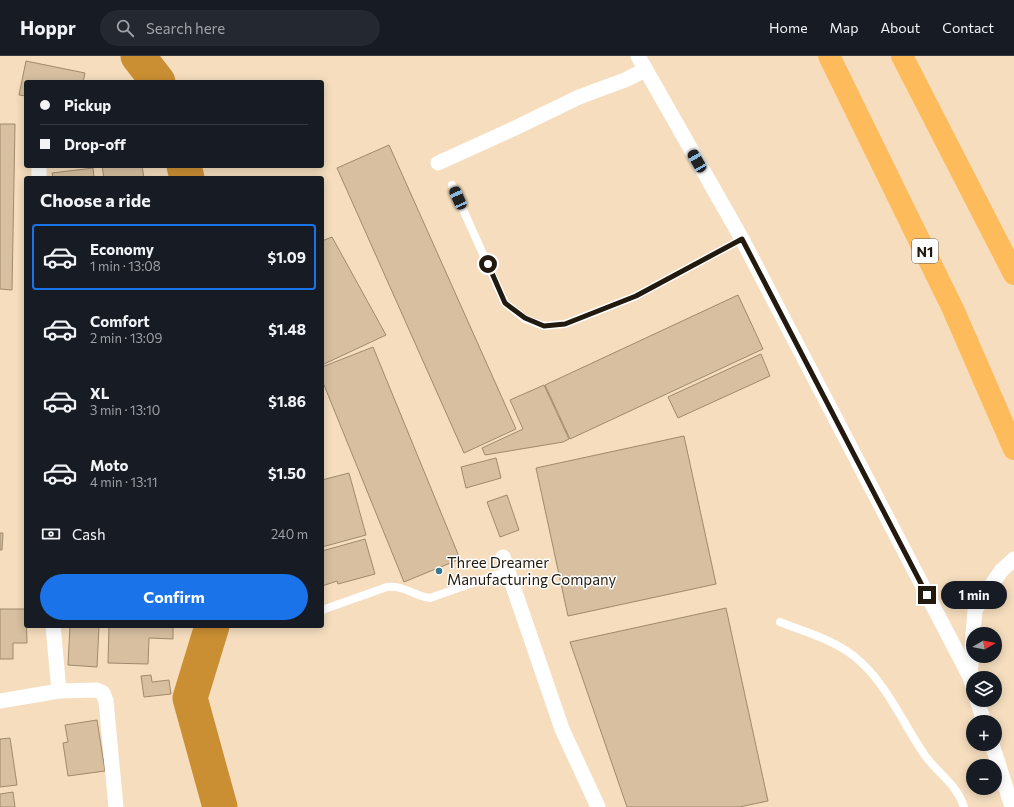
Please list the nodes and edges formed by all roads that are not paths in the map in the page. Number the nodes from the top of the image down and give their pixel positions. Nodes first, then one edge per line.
1 (638, 56) edge
2 (830, 56) edge
3 (902, 56) edge
4 (645, 70) junction
5 (438, 163) dead end
6 (452, 185) dead end
7 (742, 239) junction
8 (1014, 274) edge
9 (1014, 449) edge
10 (1014, 559) edge
11 (505, 564) joint
12 (324, 609) edge
13 (780, 622) dead end
14 (974, 627) edge
15 (53, 628) edge
16 (966, 672) edge
17 (59, 691) junction
18 (0, 701) edge
19 (994, 751) edge
20 (116, 807) edge
21 (598, 807) edge
22 (964, 807) edge
23 (1012, 807) edge

1 - 4 street
2 - 9 highway, N1
3 - 8 highway
4 - 5 street
4 - 7 street
6 - 7 lane
7 - 16 street
10 - 14 street
11 - 12 lane
11 - 21 street
13 - 22 lane
15 - 17 street
17 - 18 street
17 - 20 street
19 - 23 street

